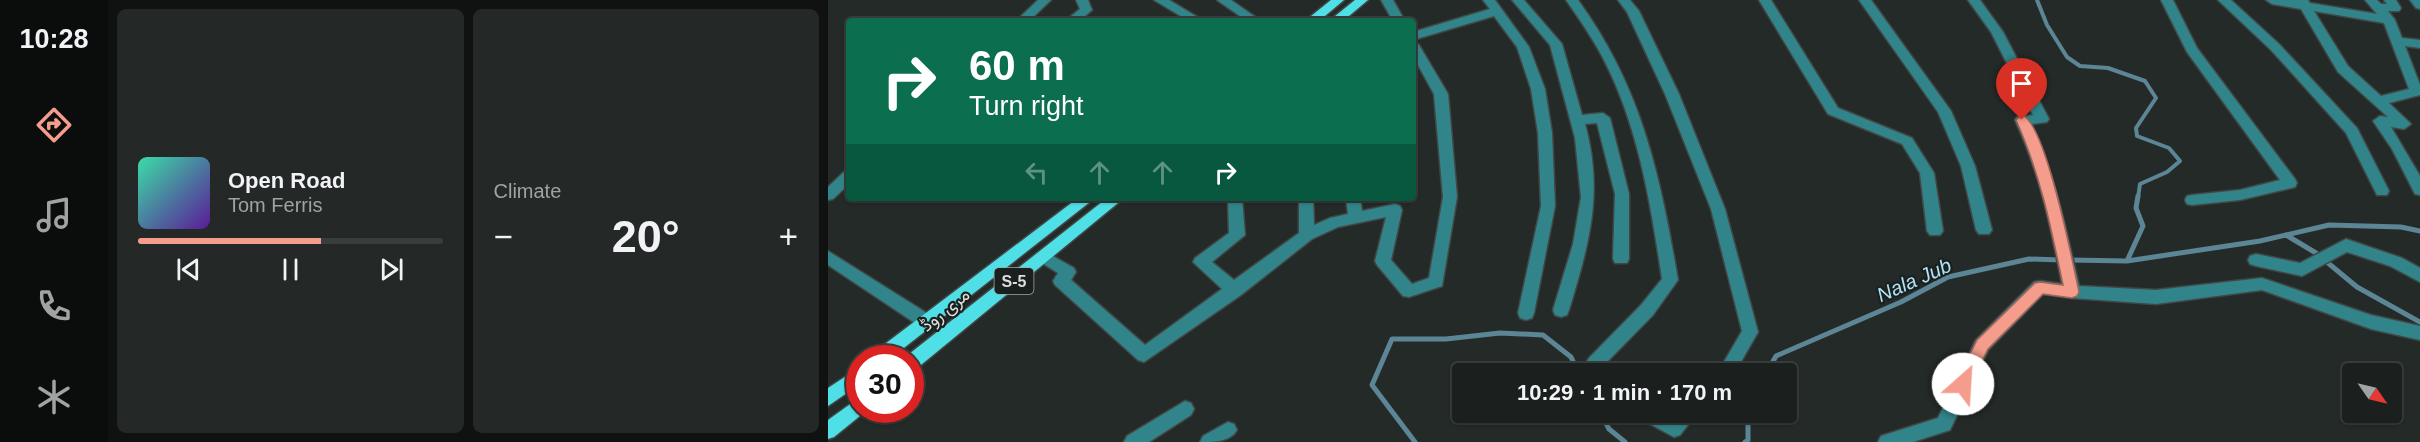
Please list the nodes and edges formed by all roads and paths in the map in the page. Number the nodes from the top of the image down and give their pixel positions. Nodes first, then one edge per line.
1 (1045, 0) edge
2 (1082, 0) edge
3 (1160, 0) edge
4 (1223, 0) edge
5 (1338, 0) edge
6 (1362, 0) edge
7 (1387, 0) edge
8 (1518, 0) edge
9 (1572, 0) edge
10 (1624, 0) edge
11 (1765, 0) edge
12 (1865, 0) edge
13 (1974, 0) edge
14 (2167, 0) edge
15 (2224, 0) edge
16 (2272, 0) edge
17 (2353, 0) edge
18 (2390, 0) edge
19 (2416, 0) edge
20 (2303, 3) edge
21 (2374, 3) edge
22 (1493, 5) edge
23 (2329, 5) edge
24 (2420, 5) edge
25 (2365, 17) junction
26 (1025, 18) edge
27 (1075, 18) edge
28 (1193, 18) edge
29 (1250, 18) edge
30 (1315, 18) edge
31 (1342, 18) edge
32 (1397, 18) edge
33 (2388, 20) junction
34 (1416, 35) edge
35 (2397, 41) junction
36 (2420, 44) edge
37 (1416, 50) edge
38 (2379, 100) junction
39 (1577, 120) junction
40 (2405, 160) junction
41 (2420, 162) edge
42 (846, 179) edge
43 (2420, 190) edge
44 (2382, 191) dead end
45 (828, 195) edge
46 (2192, 200) dead end
47 (1084, 201) edge
48 (1113, 201) edge
49 (1235, 201) edge
50 (1306, 201) edge
51 (1353, 201) edge
52 (1394, 204) edge
53 (1356, 218) junction
54 (1984, 230) dead end
55 (1935, 231) dead end
56 (1308, 235) junction
57 (828, 257) edge
58 (1044, 257) junction
59 (1621, 259) dead end
60 (2256, 260) dead end
61 (2420, 276) edge
62 (1235, 290) junction
63 (2072, 292) junction
64 (1561, 310) dead end
65 (1526, 313) dead end
66 (927, 322) junction
67 (2420, 333) edge
68 (896, 345) edge
69 (924, 353) edge
70 (1595, 363) edge
71 (1732, 363) edge
72 (846, 385) edge
73 (828, 399) edge
74 (1185, 409) dead end
75 (846, 416) edge
76 (1664, 423) edge
77 (1679, 423) edge
78 (1228, 430) dead end
79 (828, 431) edge
80 (1133, 442) edge
81 (1209, 442) edge
82 (1887, 442) edge

1 - 26 street
2 - 27 street
3 - 28 street
4 - 29 street
5 - 30 main road
6 - 31 main road
7 - 32 street
8 - 39 street
9 - 70 street
10 - 71 street
11 - 55 street
12 - 54 street
13 - 63 street
14 - 46 street
15 - 44 street
16 - 20 street
17 - 25 street
18 - 21 street
19 - 24 street
20 - 23 street
20 - 38 street
21 - 33 street
22 - 34 street
22 - 65 street
23 - 25 street
25 - 33 street
33 - 35 street
35 - 36 street
35 - 38 street
37 - 52 street
38 - 40 street
39 - 59 street
39 - 64 street
40 - 41 street
40 - 43 street
42 - 45 street
47 - 66 main road, مری روڈ / S-5
48 - 58 main road, مری روڈ / S-5
49 - 62 street
50 - 56 street
51 - 53 street
52 - 53 street
53 - 56 street
56 - 62 street
57 - 66 street
58 - 62 street
58 - 69 main road, مری روڈ / S-5
60 - 61 street
63 - 67 street
63 - 82 street
66 - 68 main road, مری روڈ / S-5
72 - 73 main road
74 - 80 street
75 - 79 main road
76 - 77 street
78 - 81 street

